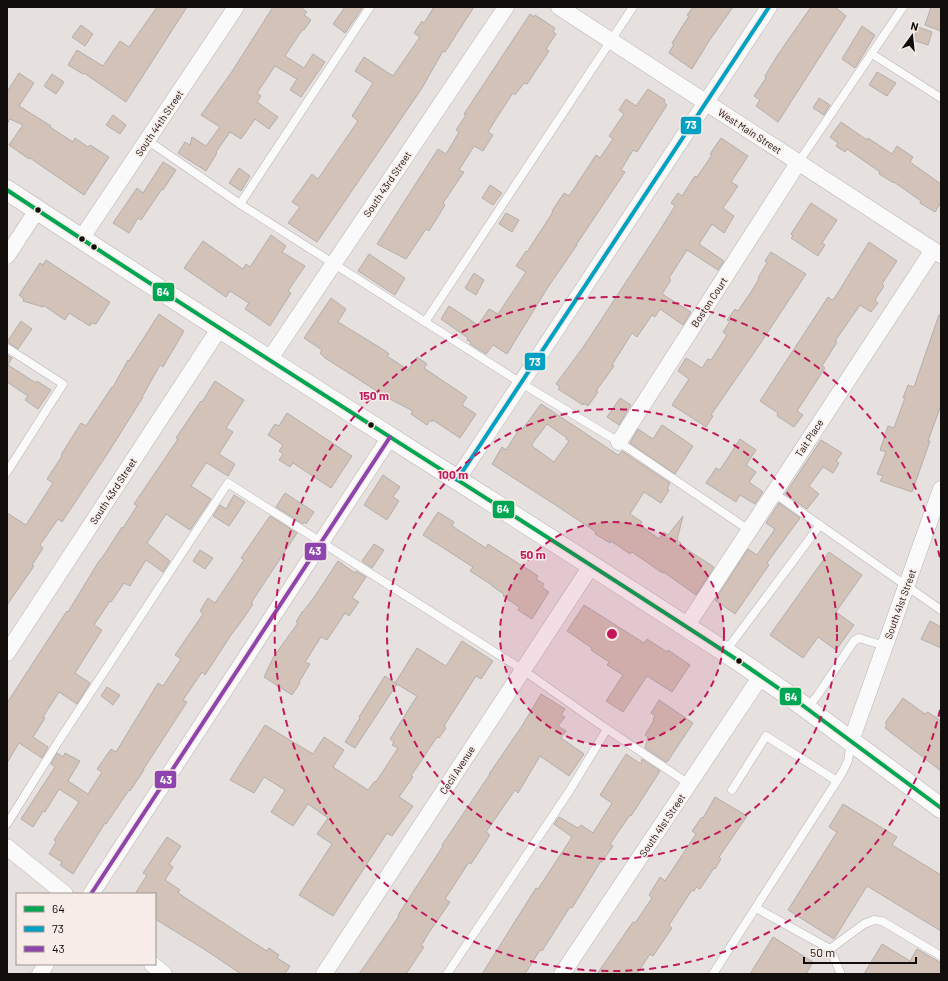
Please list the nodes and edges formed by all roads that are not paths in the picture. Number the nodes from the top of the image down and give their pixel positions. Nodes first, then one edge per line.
1 (236, 7) edge
2 (370, 7) edge
3 (506, 7) edge
4 (559, 7) edge
5 (633, 7) edge
6 (769, 7) edge
7 (903, 7) edge
8 (610, 40) junction
9 (872, 54) junction
10 (941, 98) edge
11 (706, 102) junction
12 (147, 140) junction
13 (798, 163) junction
14 (7, 190) edge
15 (240, 204) junction
16 (37, 210) junction
17 (81, 239) junction
18 (937, 253) edge
19 (7, 256) edge
20 (334, 264) junction
21 (425, 322) junction
22 (219, 329) junction
23 (7, 348) edge
24 (269, 360) junction
25 (521, 383) junction
26 (390, 437) junction
27 (619, 442) junction
28 (7, 472) edge
29 (457, 480) junction
30 (941, 489) edge
31 (774, 493) junction
32 (820, 525) junction
33 (749, 530) junction
34 (321, 542) junction
35 (591, 566) junction
36 (906, 586) junction
37 (941, 610) edge
38 (686, 627) junction
39 (885, 646) junction
40 (725, 652) junction
41 (7, 653) edge
42 (522, 670) junction
43 (761, 676) junction
44 (806, 708) junction
45 (607, 729) junction
46 (851, 741) junction
47 (837, 781) junction
48 (689, 784) junction
49 (732, 790) dead end
50 (941, 808) edge
51 (7, 824) edge
52 (7, 847) edge
53 (64, 893) edge
54 (92, 893) edge
55 (756, 908) junction
56 (830, 949) junction
57 (941, 956) edge
58 (45, 965) edge
59 (153, 965) edge
60 (40, 974) edge
61 (164, 974) edge
62 (324, 974) edge
63 (447, 974) edge
64 (562, 974) edge
65 (713, 974) edge
66 (841, 974) edge

1 - 12 street, South 44th Street
2 - 15 lane
3 - 20 street, South 43rd Street
4 - 8 street, West Main Street
5 - 8 lane
6 - 11 street
7 - 9 lane
8 - 11 street, West Main Street
8 - 21 lane
9 - 10 lane
9 - 13 lane
11 - 13 street, West Main Street
11 - 25 street
12 - 15 lane
12 - 17 street, South 44th Street
13 - 18 street, West Main Street
13 - 27 street, Boston Court
14 - 16 street
15 - 20 lane
16 - 17 street
16 - 19 street
17 - 22 street
18 - 31 street, Tait Place
20 - 21 lane
20 - 24 street, South 43rd Street
21 - 25 lane
22 - 24 street
22 - 41 street, South 43rd Street
23 - 28 lane
24 - 26 street
25 - 27 lane
25 - 29 street
26 - 29 street
26 - 34 street
27 - 33 lane
29 - 35 street
30 - 36 street, South 41st Street
31 - 32 lane
31 - 33 street, Tait Place
32 - 36 lane
32 - 40 lane
33 - 38 street, Tait Place
34 - 42 lane
34 - 51 lane
34 - 54 street
35 - 38 street
35 - 42 street, Cecil Avenue
36 - 37 lane
36 - 39 street, South 41st Street
38 - 40 street
39 - 44 lane
39 - 46 street, South 41st Street
40 - 43 street
42 - 45 lane
42 - 62 street, Cecil Avenue
43 - 44 street
43 - 48 street, South 41st Street
44 - 46 street
45 - 48 lane
45 - 63 lane
46 - 47 lane
46 - 50 street
47 - 49 lane
47 - 55 lane
48 - 64 street, South 41st Street
52 - 53 street
55 - 56 lane
55 - 65 lane
56 - 57 lane
56 - 66 lane
58 - 60 street
59 - 61 street

